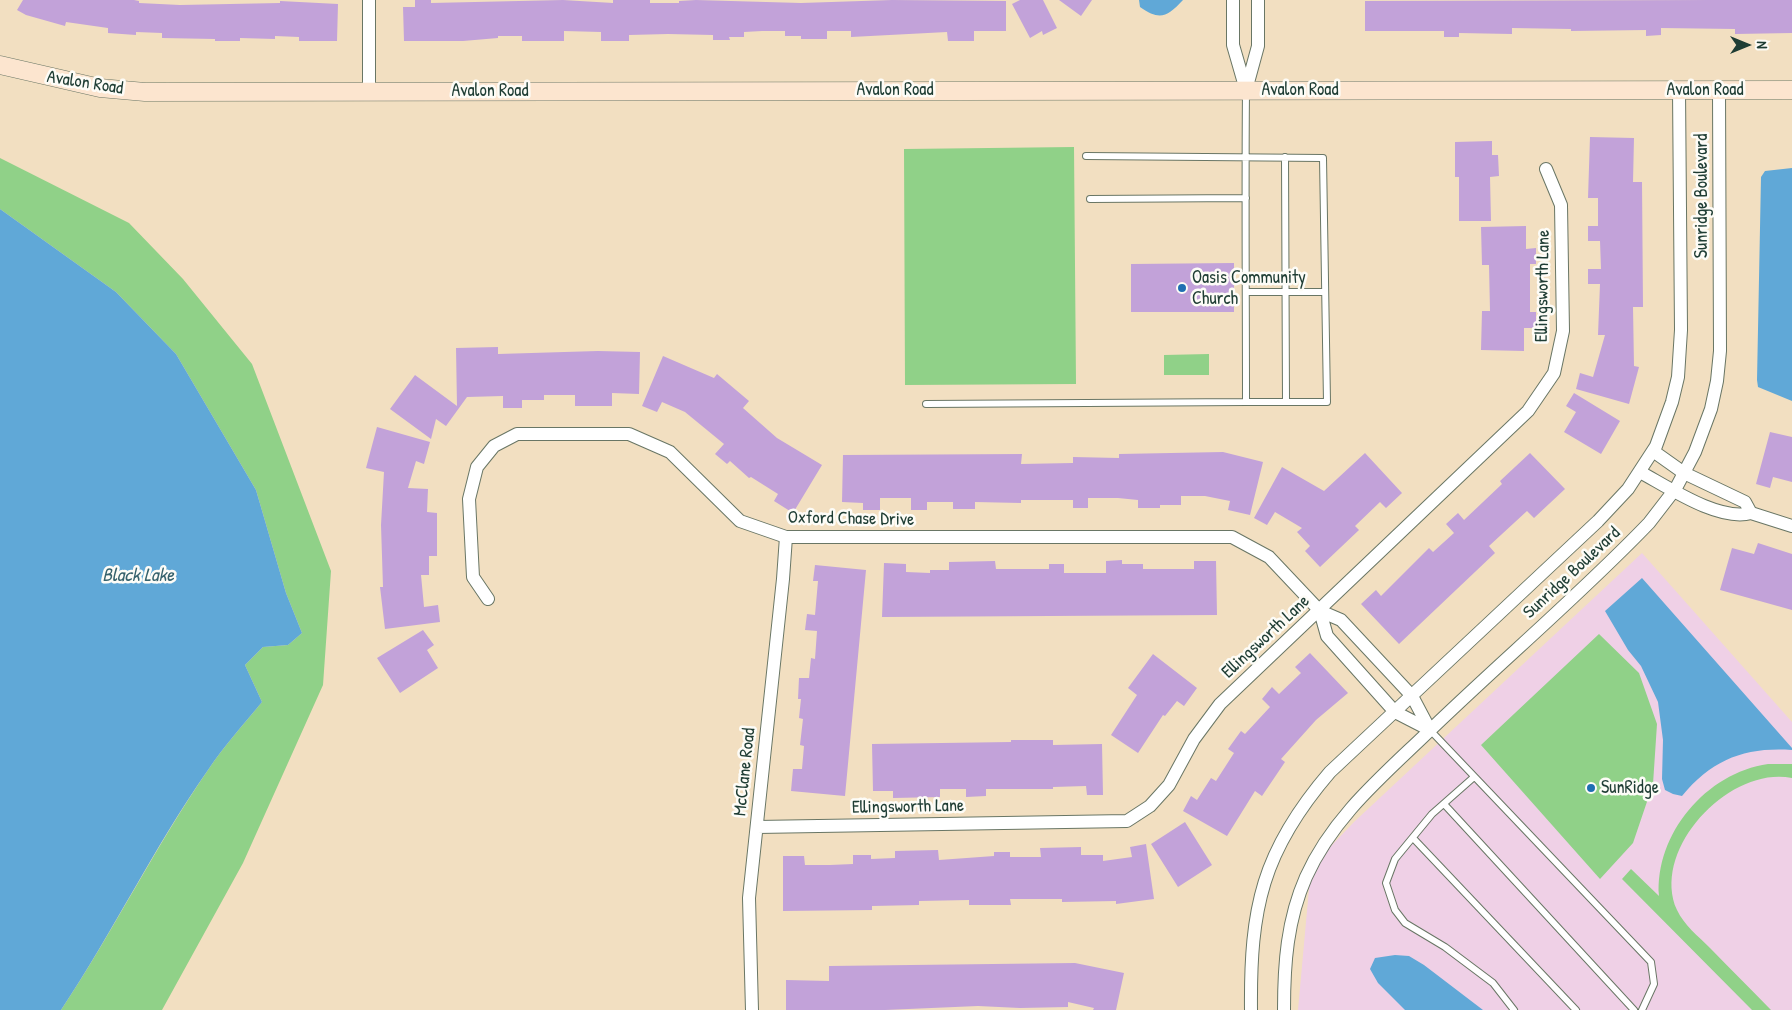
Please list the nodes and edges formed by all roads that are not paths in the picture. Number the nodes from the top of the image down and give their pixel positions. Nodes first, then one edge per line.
1 (369, 0) edge
2 (1233, 0) edge
3 (1258, 0) edge
4 (0, 65) edge
5 (1246, 90) junction
6 (1679, 90) junction
7 (1719, 90) junction
8 (1792, 90) edge
9 (369, 92) junction
10 (1086, 156) dead end
11 (1246, 157) junction
12 (1285, 158) junction
13 (1546, 168) dead end
14 (1246, 198) junction
15 (1090, 199) dead end
16 (1246, 292) junction
17 (1286, 292) junction
18 (1325, 292) junction
19 (1246, 402) junction
20 (1286, 402) junction
21 (926, 404) dead end
22 (1653, 451) junction
23 (1640, 472) junction
24 (1684, 473) junction
25 (1674, 490) junction
26 (1751, 513) junction
27 (1792, 526) edge
28 (786, 538) junction
29 (488, 599) dead end
30 (1320, 611) junction
31 (1372, 653) junction
32 (1357, 668) junction
33 (1412, 696) junction
34 (1395, 712) junction
35 (1430, 730) junction
36 (1474, 777) junction
37 (1444, 804) junction
38 (757, 827) junction
39 (1413, 838) junction
40 (1286, 1009) edge
41 (752, 1010) edge
42 (1251, 1010) edge
43 (1514, 1010) edge
44 (1576, 1010) edge
45 (1634, 1010) edge
46 (1642, 1010) edge

1 - 9 street
2 - 5 street
3 - 5 street
4 - 9 main road, Avalon Road
5 - 6 main road, Avalon Road
5 - 9 main road, Avalon Road
5 - 11 lane
6 - 7 main road, Avalon Road
6 - 22 street, Sunridge Boulevard
7 - 8 main road, Avalon Road
7 - 24 street, Sunridge Boulevard
10 - 11 lane
11 - 12 lane
11 - 14 lane
12 - 17 lane
12 - 18 lane
13 - 30 street, Ellingsworth Lane
14 - 15 lane
14 - 16 lane
16 - 17 lane
16 - 19 lane
17 - 18 lane
17 - 20 lane
18 - 20 lane
19 - 20 lane
19 - 21 lane
22 - 23 street, Sunridge Boulevard
22 - 24 street
23 - 25 street
23 - 33 street, Sunridge Boulevard
24 - 25 street, Sunridge Boulevard
24 - 26 street
25 - 26 street
25 - 35 street, Sunridge Boulevard
26 - 27 street
28 - 29 street, Oxford Chase Drive
28 - 30 street, Oxford Chase Drive
28 - 38 street, McClane Road
30 - 31 street, Oxford Chase Drive
30 - 32 street, Oxford Chase Drive
30 - 38 street, Ellingsworth Lane
31 - 32 street
31 - 33 street, Oxford Chase Drive
32 - 34 street, Oxford Chase Drive
33 - 34 street, Sunridge Boulevard
33 - 35 street, Oxford Chase Drive
34 - 35 street, Oxford Chase Drive
34 - 42 street, Sunridge Boulevard
35 - 36 lane
35 - 40 street, Sunridge Boulevard
36 - 37 lane
36 - 46 lane
37 - 39 lane
37 - 45 lane
38 - 41 street, McClane Road
39 - 43 lane
39 - 44 lane

